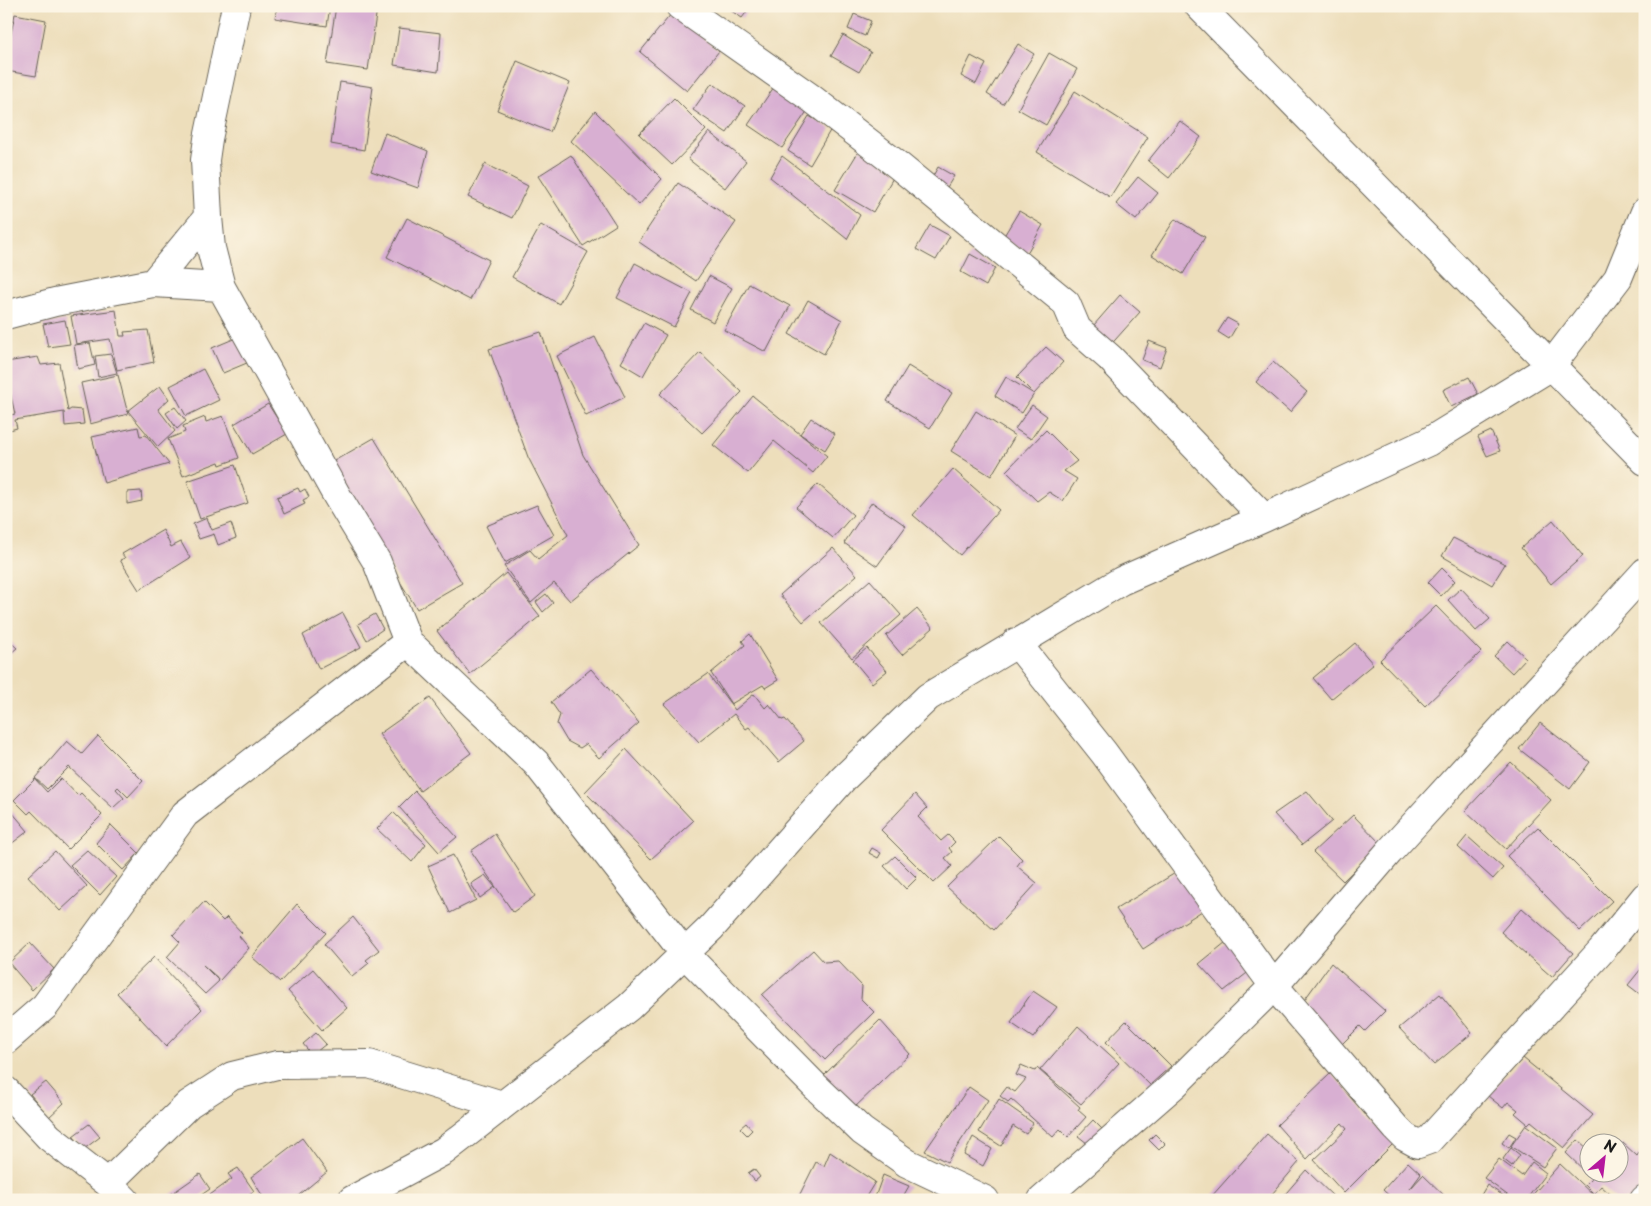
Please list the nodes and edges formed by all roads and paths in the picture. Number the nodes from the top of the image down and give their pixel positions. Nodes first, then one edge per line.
1 (236, 6) edge
2 (680, 6) edge
3 (1199, 6) edge
4 (1645, 212) edge
5 (208, 217) junction
6 (154, 283) junction
7 (221, 287) junction
8 (6, 315) edge
9 (1550, 367) junction
10 (1645, 461) edge
11 (1264, 518) junction
12 (1645, 572) edge
13 (408, 642) junction
14 (1016, 642) junction
15 (1645, 897) edge
16 (685, 954) junction
17 (1274, 986) junction
18 (6, 1040) edge
19 (6, 1091) edge
20 (519, 1093) junction
21 (117, 1191) edge
22 (352, 1200) edge
23 (985, 1200) edge
24 (1042, 1200) edge

1 - 5 street
2 - 11 street
3 - 9 street
4 - 9 street
5 - 6 street
5 - 7 street
6 - 7 street
6 - 8 street
7 - 13 street
9 - 10 street
9 - 11 street
11 - 14 street
12 - 17 street
13 - 16 street
13 - 18 street
14 - 16 street
14 - 17 street
15 - 17 street
16 - 20 street
16 - 23 street
17 - 24 street
19 - 21 street
20 - 21 street
20 - 22 street

